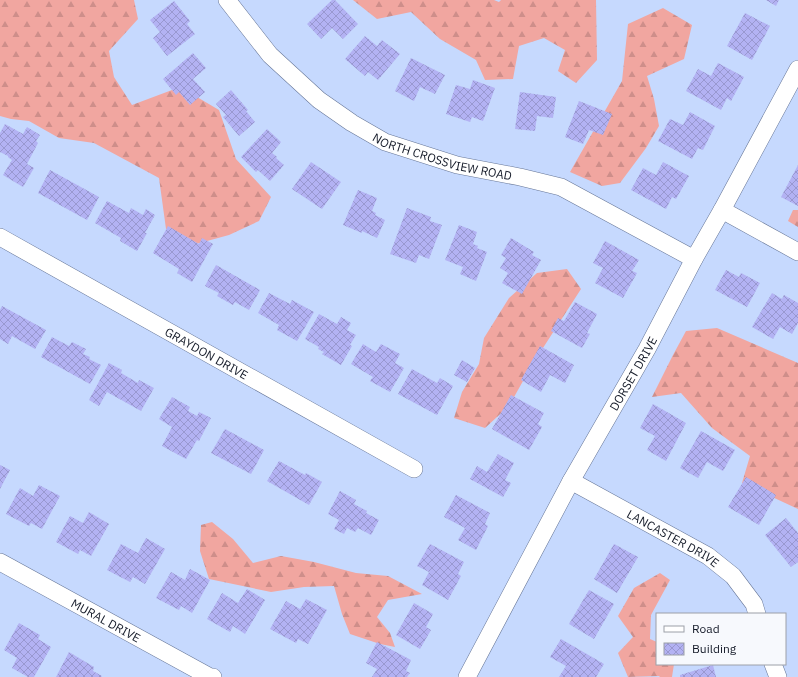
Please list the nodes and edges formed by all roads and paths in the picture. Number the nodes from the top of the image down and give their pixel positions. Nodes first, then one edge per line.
1 (227, 0) edge
2 (798, 69) edge
3 (722, 210) junction
4 (0, 237) edge
5 (798, 252) edge
6 (694, 259) junction
7 (414, 469) dead end
8 (571, 481) junction
9 (0, 562) edge
10 (757, 613) edge
11 (774, 665) edge
12 (213, 677) edge
13 (467, 677) edge
14 (778, 677) edge

1 - 6 street, NORTH CROSSVIEW ROAD
2 - 3 street, DORSET DRIVE
3 - 5 street
3 - 6 street, DORSET DRIVE
4 - 7 street, GRAYDON DRIVE
6 - 8 street, DORSET DRIVE
8 - 10 street, LANCASTER DRIVE
8 - 13 street, DORSET DRIVE
9 - 12 street, MURAL DRIVE
11 - 14 street

